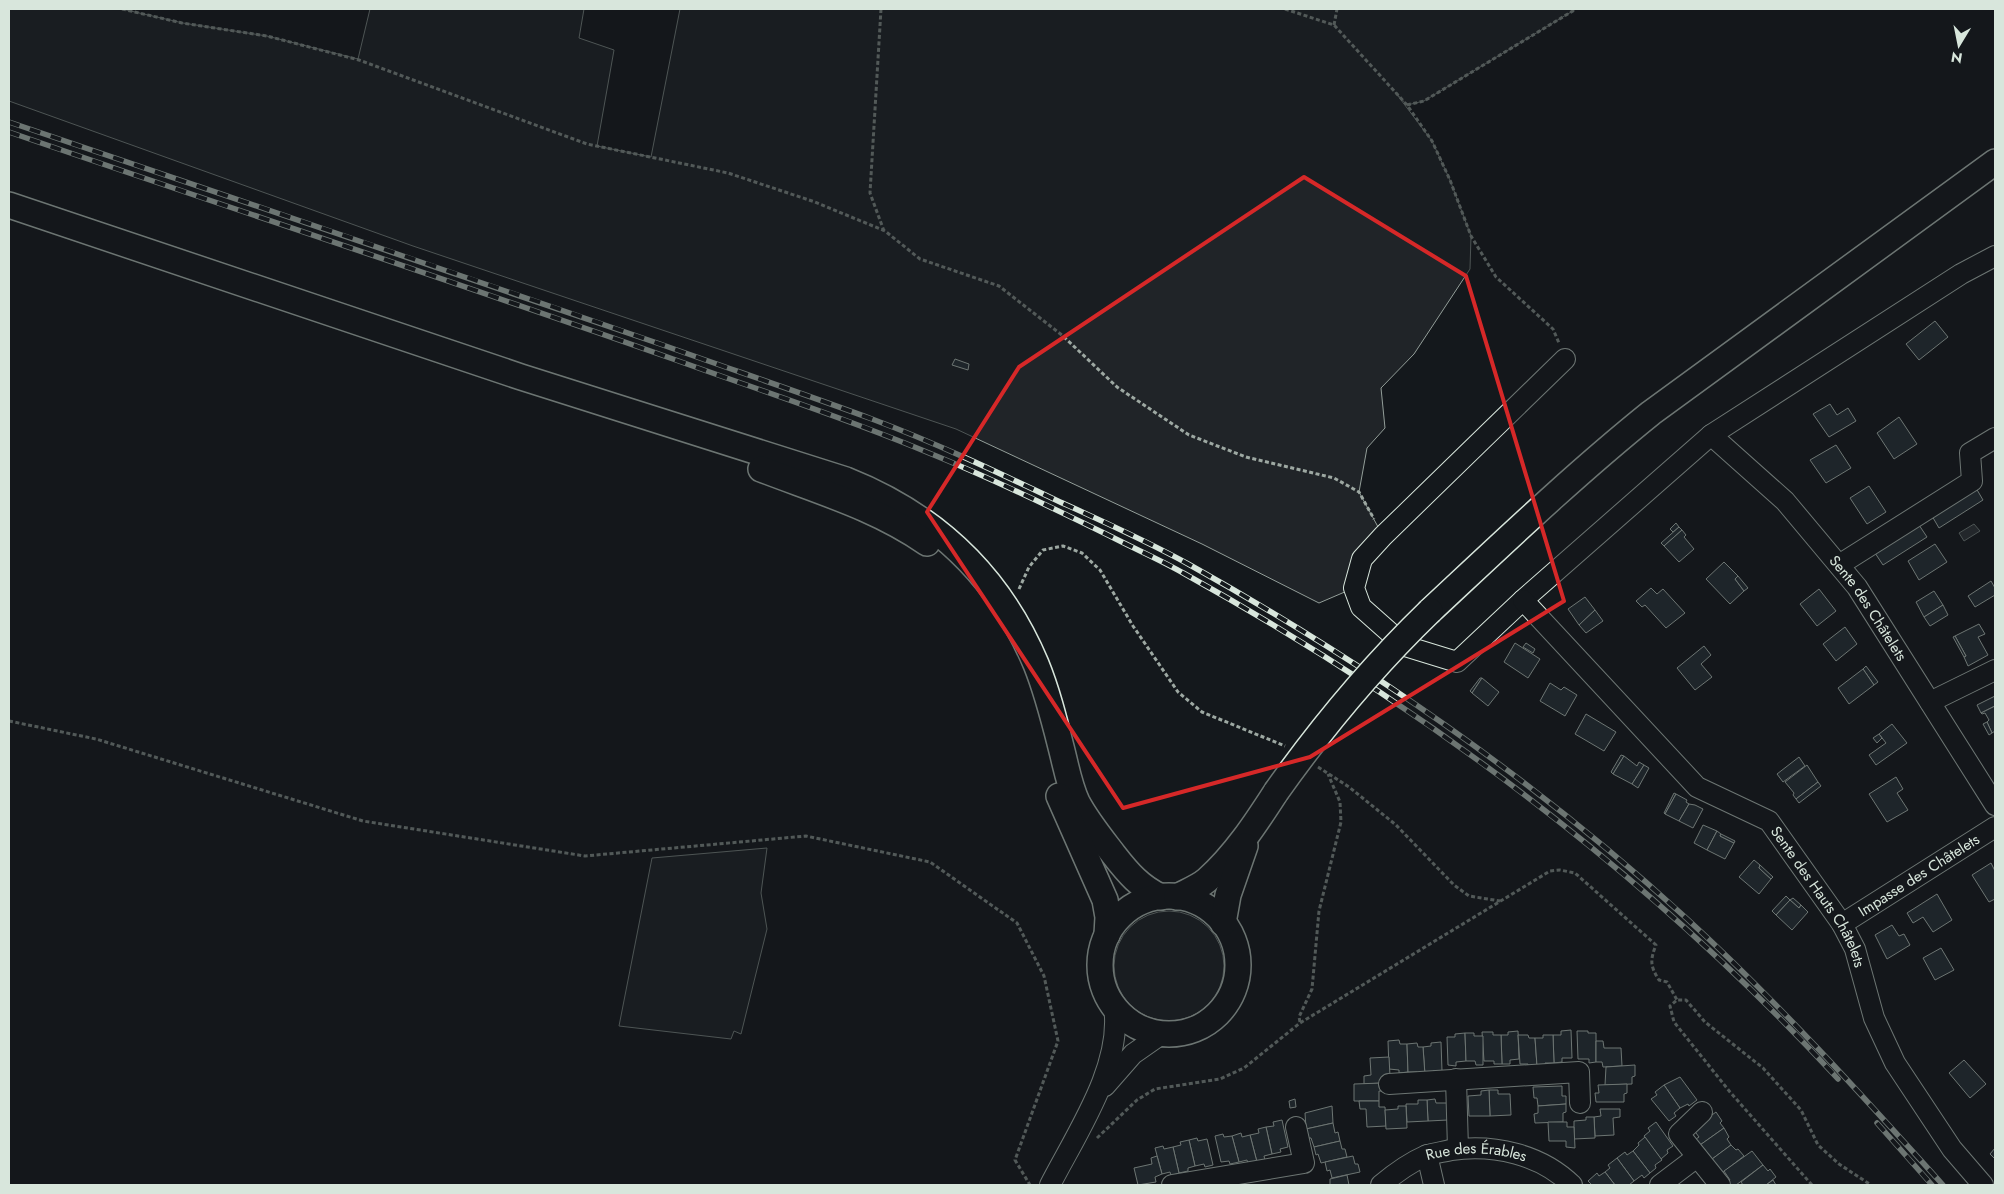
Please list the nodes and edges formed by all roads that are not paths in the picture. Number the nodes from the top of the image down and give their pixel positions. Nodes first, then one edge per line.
1 (1995, 162) edge
2 (9, 204) edge
3 (1995, 256) edge
4 (1565, 359) road end
5 (521, 377) junction
6 (1710, 435) junction
7 (1993, 446) edge
8 (1839, 565) junction
9 (1524, 600) junction
10 (1995, 670) edge
11 (1930, 702) junction
12 (1995, 805) edge
13 (1995, 827) edge
14 (1252, 830) junction
15 (1169, 897) junction
16 (1223, 923) junction
17 (1842, 924) junction
18 (1107, 935) junction
19 (1114, 1007) junction
20 (1163, 1033) junction
21 (1456, 1079) junction
22 (1389, 1084) dead end
23 (1580, 1103) dead end
24 (1090, 1108) junction
25 (1702, 1112) dead end
26 (1296, 1127) dead end
27 (1458, 1149) junction
28 (1427, 1155) junction
29 (1697, 1157) junction
30 (1237, 1180) edge
31 (1050, 1185) edge
32 (1172, 1185) edge
33 (1381, 1185) edge
34 (1434, 1185) edge
35 (1572, 1185) edge
36 (1660, 1185) edge
37 (1720, 1185) edge
38 (1983, 1185) edge

1 - 14 main road, bridge
2 - 5 main road
3 - 6 street
4 - 9 street
5 - 15 main road
5 - 18 main road
6 - 8 street, Sente des Châtelets
6 - 9 street
7 - 8 street
8 - 11 street, Sente des Châtelets
9 - 17 street, Sente des Hauts Châtelets
10 - 11 street
11 - 12 street, Sente des Châtelets
13 - 17 street, Impasse des Châtelets
14 - 15 main road
14 - 16 main road
15 - 16 main road
15 - 18 main road
16 - 20 main road
17 - 38 street, Sente des Hauts Châtelets
18 - 19 main road
19 - 20 main road
19 - 24 street
20 - 24 street
21 - 22 street
21 - 23 street
21 - 27 street
24 - 31 street
25 - 29 street
26 - 30 street
27 - 28 street, Rue des Érables
27 - 35 street, Rue des Érables
28 - 33 street, Rue des Érables
28 - 34 street
29 - 36 street
29 - 37 street
30 - 32 street

